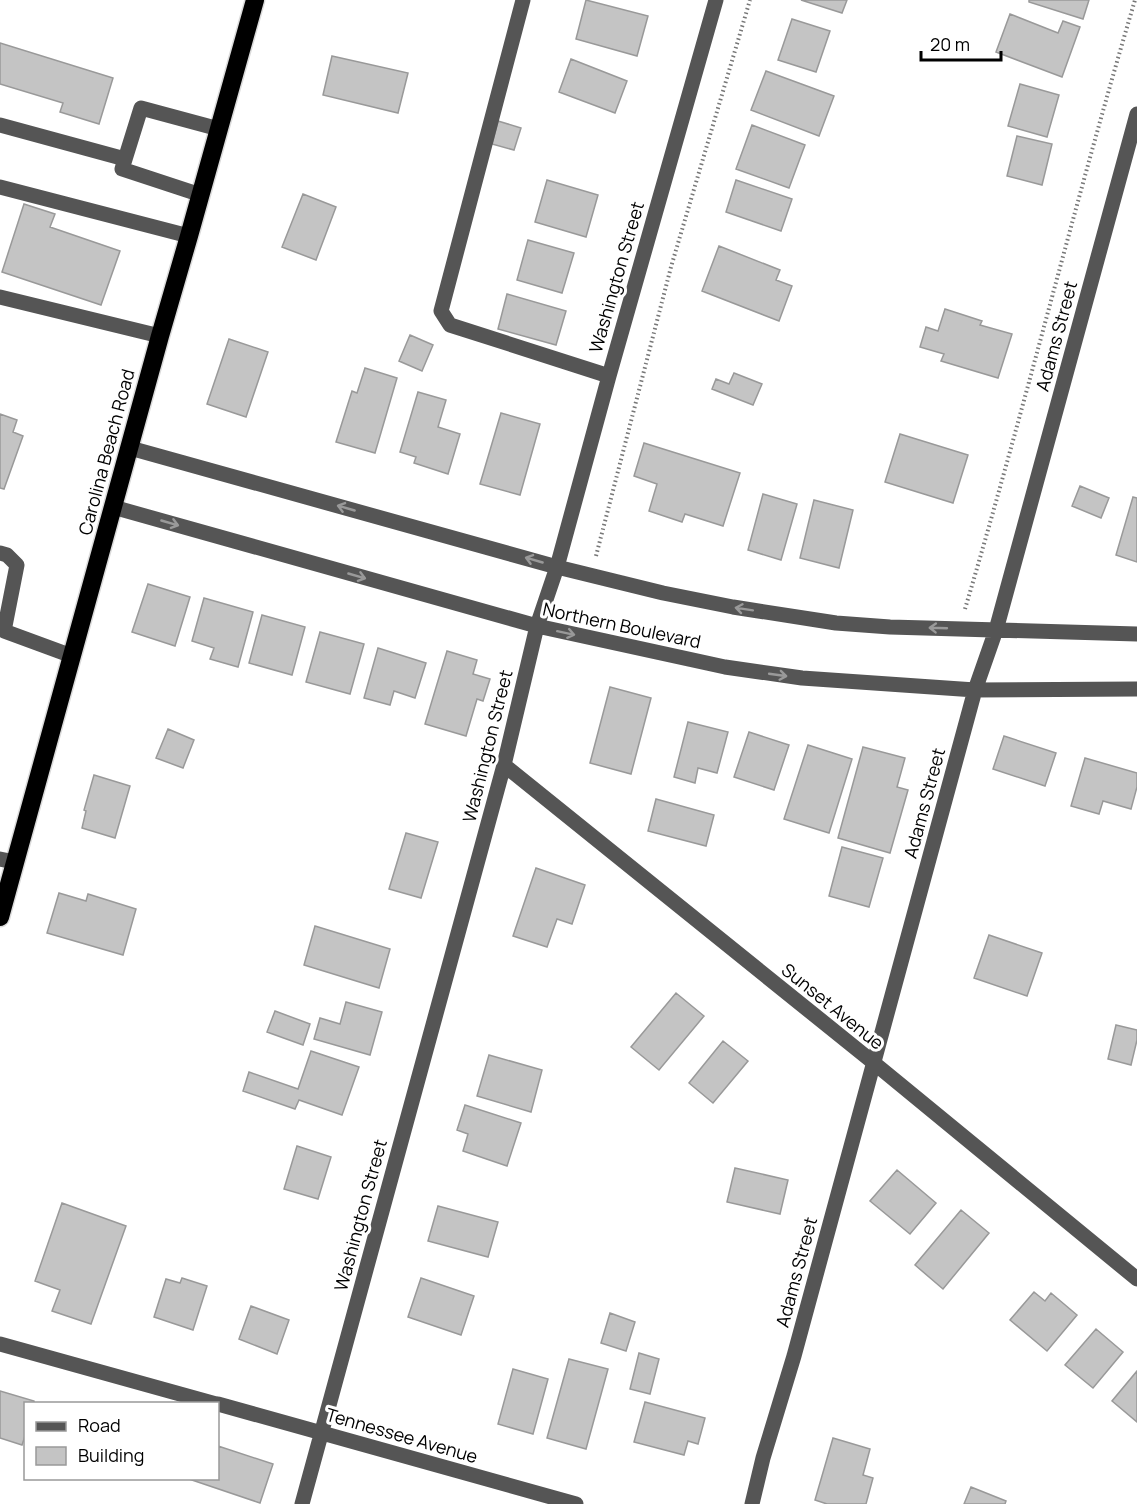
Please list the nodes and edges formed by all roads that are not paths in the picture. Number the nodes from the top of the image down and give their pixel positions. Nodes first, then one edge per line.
1 (255, 0) edge
2 (523, 0) edge
3 (716, 0) edge
4 (1137, 114) edge
5 (0, 125) edge
6 (219, 129) junction
7 (125, 159) junction
8 (0, 187) edge
9 (201, 195) junction
10 (189, 236) junction
11 (0, 297) edge
12 (160, 336) junction
13 (609, 376) junction
14 (130, 448) junction
15 (113, 507) junction
16 (0, 553) edge
17 (557, 567) junction
18 (3, 616) edge
19 (537, 626) junction
20 (996, 630) junction
21 (1137, 634) edge
22 (72, 656) junction
23 (1137, 689) edge
24 (975, 690) junction
25 (504, 765) junction
26 (8, 860) edge
27 (0, 916) edge
28 (874, 1063) junction
29 (1137, 1279) edge
30 (0, 1344) edge
31 (210, 1402) edge
32 (219, 1405) edge
33 (321, 1432) junction
34 (302, 1504) edge
35 (576, 1504) edge
36 (752, 1504) edge

1 - 6 highway, Carolina Beach Road
2 - 13 street
3 - 13 street, Washington Street
4 - 20 street, Adams Street
5 - 7 street
6 - 7 street
6 - 9 highway, Carolina Beach Road
7 - 9 street
8 - 10 street
9 - 10 highway, Carolina Beach Road
10 - 12 highway, Carolina Beach Road
11 - 12 street
12 - 14 highway, Carolina Beach Road
13 - 17 street, Washington Street
14 - 15 highway, Carolina Beach Road
17 -> 14 street
15 -> 19 street, Northern Boulevard
15 - 22 highway, Carolina Beach Road
16 - 18 street
17 - 19 street, Washington Street
20 -> 17 street
18 - 22 street
19 -> 24 street, Northern Boulevard
19 - 25 street, Washington Street
20 - 21 street
20 - 24 street, Adams Street
22 - 26 highway, Carolina Beach Road
23 - 24 street, Northern Boulevard
24 - 28 street, Adams Street
25 - 28 street, Sunset Avenue
25 - 33 street, Washington Street
26 - 27 highway, Carolina Beach Road
28 - 29 street, Sunset Avenue
28 - 36 street, Adams Street
30 - 31 street, Tennessee Avenue
32 - 33 street, Tennessee Avenue
33 - 34 street, Washington Street
33 - 35 street, Tennessee Avenue

